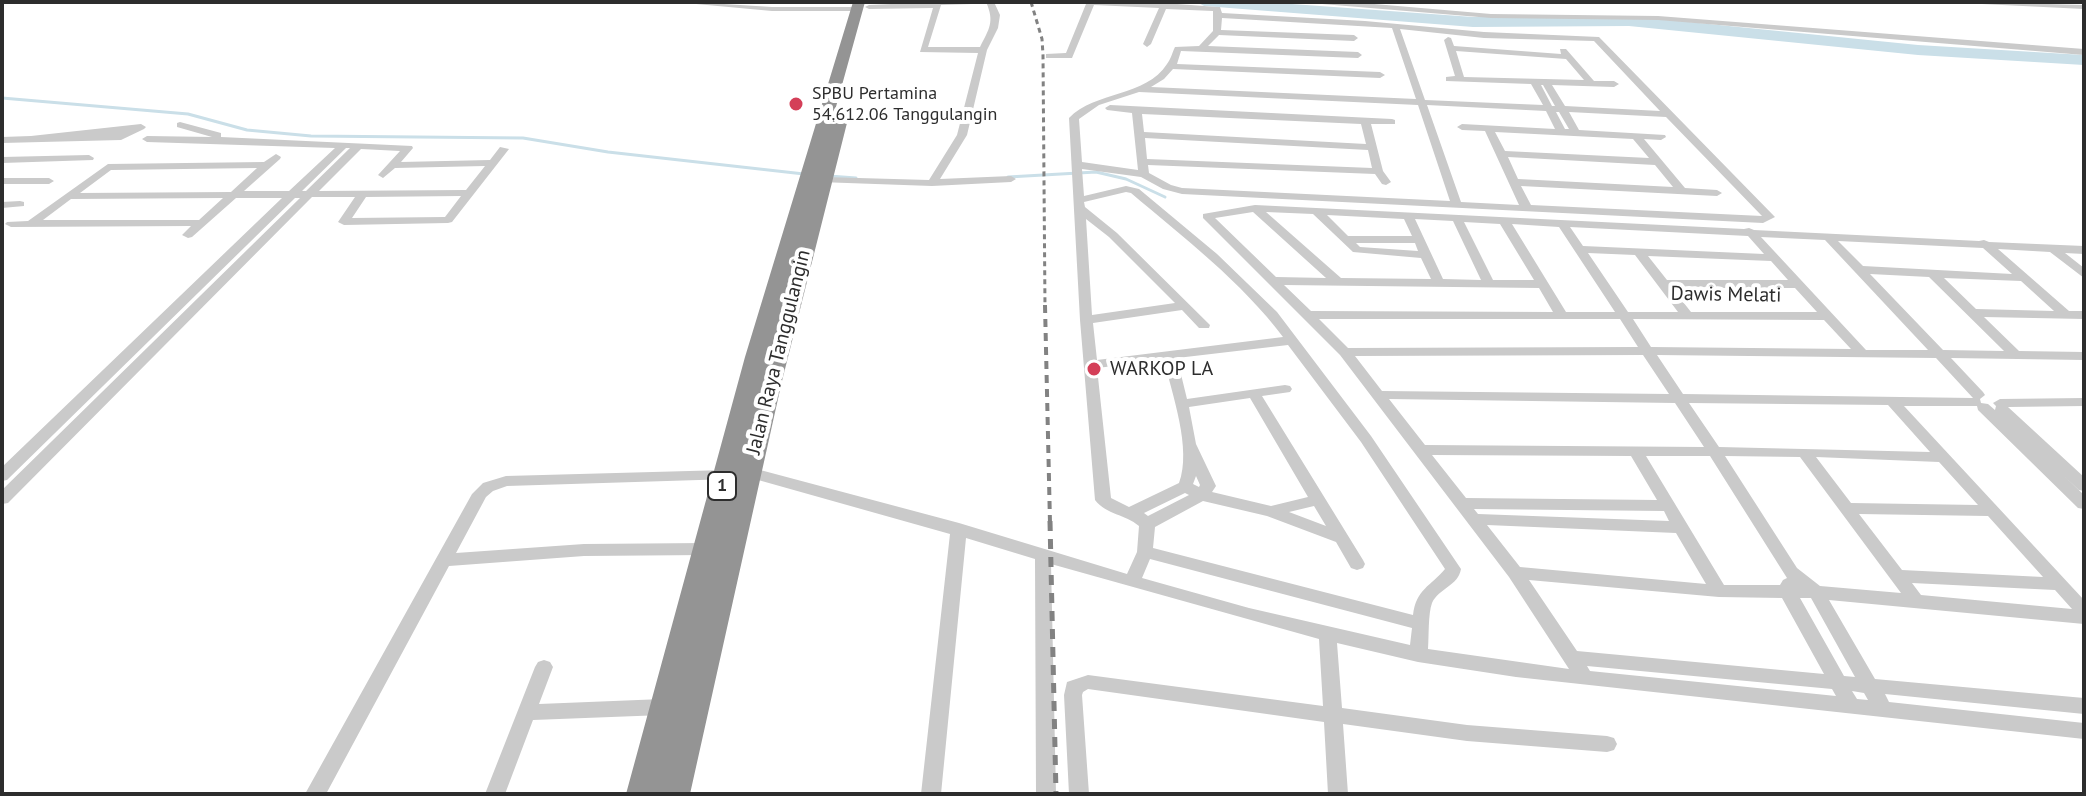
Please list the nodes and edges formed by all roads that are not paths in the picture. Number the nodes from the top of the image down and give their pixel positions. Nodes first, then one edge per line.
1 (696, 2) edge
2 (972, 2) edge
3 (990, 2) edge
4 (1089, 2) edge
5 (1322, 2) edge
6 (1557, 2) edge
7 (1982, 2) edge
8 (937, 5) junction
9 (1164, 5) junction
10 (864, 6) edge
11 (2084, 7) edge
12 (1218, 15) junction
13 (1563, 17) junction
14 (1395, 26) junction
15 (1217, 32) junction
16 (1446, 32) junction
17 (1551, 38) junction
18 (1147, 44) dead end
19 (1201, 48) junction
20 (1450, 48) junction
21 (983, 50) junction
22 (2084, 52) edge
23 (1358, 55) junction
24 (1049, 56) dead end
25 (1569, 57) junction
26 (1171, 66) junction
27 (1288, 71) junction
28 (1362, 74) junction
29 (1380, 75) dead end
30 (1460, 77) junction
31 (1449, 79) dead end
32 (1586, 79) junction
33 (1517, 81) junction
34 (1534, 81) junction
35 (1546, 82) junction
36 (1614, 84) dead end
37 (1147, 85) junction
38 (1135, 89) junction
39 (1291, 95) junction
40 (1423, 101) junction
41 (1554, 106) junction
42 (1110, 108) dead end
43 (1137, 111) junction
44 (1666, 112) junction
45 (1294, 119) junction
46 (1392, 122) dead end
47 (1366, 123) junction
48 (180, 125) dead end
49 (1462, 127) dead end
50 (1489, 129) junction
51 (1562, 132) junction
52 (1576, 133) junction
53 (1139, 135) junction
54 (1636, 136) junction
55 (1661, 137) dead end
56 (32, 139) junction
57 (147, 139) dead end
58 (2, 140) edge
59 (237, 140) junction
60 (343, 145) junction
61 (358, 146) junction
62 (1372, 147) junction
63 (504, 149) dead end
64 (1501, 154) junction
65 (89, 158) dead end
66 (2, 160) edge
67 (1658, 162) junction
68 (491, 163) junction
69 (394, 165) junction
70 (1144, 168) junction
71 (1378, 171) junction
72 (1078, 172) junction
73 (383, 175) dead end
74 (818, 175) junction
75 (1011, 179) dead end
76 (2, 181) edge
77 (49, 181) dead end
78 (933, 181) junction
79 (1386, 182) dead end
80 (1513, 182) junction
81 (472, 190) junction
82 (1682, 191) junction
83 (303, 192) junction
84 (72, 193) junction
85 (236, 193) junction
86 (1717, 193) dead end
87 (362, 194) junction
88 (20, 204) dead end
89 (2, 205) edge
90 (1080, 205) junction
91 (1255, 208) junction
92 (1527, 209) junction
93 (1316, 211) junction
94 (1457, 212) junction
95 (1408, 216) junction
96 (1504, 221) junction
97 (1561, 222) junction
98 (202, 223) junction
99 (11, 224) dead end
100 (31, 224) junction
101 (1749, 231) junction
102 (188, 235) dead end
103 (1829, 238) junction
104 (1347, 239) junction
105 (1419, 240) junction
106 (1984, 243) junction
107 (2051, 247) junction
108 (1579, 249) junction
109 (2084, 250) edge
110 (1638, 251) junction
111 (1426, 255) junction
112 (1773, 258) junction
113 (1861, 270) junction
114 (1932, 273) junction
115 (2084, 274) edge
116 (1154, 276) junction
117 (2024, 278) junction
118 (1275, 281) junction
119 (1338, 282) junction
120 (1438, 282) junction
121 (1489, 284) junction
122 (1542, 284) junction
123 (1663, 284) junction
124 (1799, 284) junction
125 (1183, 306) junction
126 (1160, 309) junction
127 (1973, 313) junction
128 (1686, 314) junction
129 (1309, 315) junction
130 (1623, 315) junction
131 (2066, 315) junction
132 (2084, 315) edge
133 (1562, 316) junction
134 (1828, 316) junction
135 (163, 320) junction
136 (182, 320) junction
137 (1086, 320) junction
138 (1204, 325) dead end
139 (1293, 340) junction
140 (1647, 351) junction
141 (1345, 352) junction
142 (1863, 354) junction
143 (1942, 354) junction
144 (2015, 355) junction
145 (2084, 356) edge
146 (1170, 357) junction
147 (1090, 365) junction
148 (1285, 389) dead end
149 (1254, 394) junction
150 (1377, 395) junction
151 (1679, 399) junction
152 (1979, 401) junction
153 (1893, 402) junction
154 (1180, 404) junction
155 (2082, 404) edge
156 (2000, 406) junction
157 (1188, 441) junction
158 (1423, 450) junction
159 (1635, 450) junction
160 (1715, 452) junction
161 (1804, 452) junction
162 (1943, 457) junction
163 (737, 474) junction
164 (2, 476) edge
165 (1185, 486) junction
166 (2084, 486) edge
167 (1201, 495) junction
168 (2, 499) edge
169 (1317, 500) junction
170 (1461, 503) junction
171 (2084, 504) edge
172 (1667, 506) junction
173 (1845, 508) junction
174 (1134, 511) junction
175 (1271, 511) junction
176 (1992, 511) junction
177 (1472, 519) junction
178 (1147, 524) junction
179 (1679, 527) junction
180 (959, 529) junction
181 (1341, 538) junction
182 (705, 549) junction
183 (1145, 552) junction
184 (1043, 556) junction
185 (444, 560) junction
186 (1357, 564) dead end
187 (1791, 572) junction
188 (1515, 573) junction
189 (1896, 576) junction
190 (1132, 581) junction
191 (2059, 584) junction
192 (1719, 591) junction
193 (1787, 591) junction
194 (1816, 592) junction
195 (1916, 601) junction
196 (2084, 614) edge
197 (1422, 624) junction
198 (1328, 634) junction
199 (1418, 655) junction
200 (1570, 657) junction
201 (544, 667) dead end
202 (1584, 676) junction
203 (1837, 683) junction
204 (1869, 685) junction
205 (1851, 706) junction
206 (2084, 706) edge
207 (663, 707) junction
208 (1882, 707) junction
209 (528, 712) junction
210 (1335, 717) junction
211 (2084, 731) edge
212 (1607, 744) dead end
213 (315, 794) edge
214 (495, 794) edge
215 (642, 794) edge
216 (674, 794) edge
217 (931, 794) edge
218 (1046, 794) edge
219 (1079, 794) edge
220 (1338, 794) edge

1 - 10 street
2 - 8 street
3 - 21 street
4 - 9 street
4 - 24 street
5 - 13 street
6 - 13 street
7 - 11 street
8 - 10 street
8 - 21 street
9 - 12 street
9 - 18 street
10 - 74 highway, 1
12 - 14 street
12 - 15 street
13 - 22 street
14 - 16 street
14 - 40 street
15 - 19 street
15 - 23 street
16 - 17 street
16 - 20 street
17 - 25 street
17 - 44 street
19 - 23 street
19 - 26 street
20 - 25 street
20 - 30 street
21 - 78 street
23 - 28 street
25 - 32 street
26 - 27 street
26 - 37 street
27 - 28 street
27 - 39 street
28 - 29 street
30 - 31 street
30 - 33 street
32 - 33 street
32 - 35 street
32 - 36 street
33 - 34 street
34 - 35 street
34 - 41 street
35 - 41 street
37 - 38 street
37 - 39 street
38 - 39 street
38 - 72 street
39 - 40 street
39 - 45 street
40 - 41 street
40 - 94 street
41 - 44 street
41 - 51 street
41 - 52 street
42 - 43 street
43 - 45 street
43 - 53 street
44 - 92 street
45 - 47 street
46 - 47 street
47 - 62 street
48 - 59 street
49 - 50 street
50 - 51 street
50 - 64 street
51 - 52 street
52 - 54 street
53 - 62 street
53 - 70 street
54 - 55 street
54 - 67 street
56 - 56 street
56 - 58 street
57 - 59 street
59 - 60 street
60 - 61 street
60 - 83 street
61 - 69 street
61 - 83 street
62 - 71 street
63 - 68 street
64 - 67 street
64 - 80 street
65 - 66 street
67 - 82 street
68 - 69 street
68 - 81 street
69 - 73 street
70 - 71 street
70 - 72 street
70 - 94 street
71 - 79 street
72 - 90 street
74 - 78 street
74 - 163 highway, Jalan Raya Tanggulangin / 1
75 - 78 street
76 - 77 street
80 - 82 street
80 - 92 street
81 - 83 street
81 - 87 street
81 - 87 street
82 - 86 street
83 - 85 street
83 - 87 street
83 - 135 street
83 - 136 street
84 - 85 street
84 - 85 street
84 - 100 street
85 - 98 street
88 - 89 street
90 - 116 street
90 - 137 street
90 - 139 street
91 - 93 street
91 - 118 street
91 - 119 street
92 - 94 street
93 - 95 street
93 - 104 street
94 - 95 street
94 - 96 street
94 - 121 street
95 - 105 street
96 - 97 street
96 - 122 street
97 - 101 street
97 - 108 street
98 - 100 street
98 - 102 street
99 - 100 street
101 - 103 street
101 - 112 street
103 - 106 street
103 - 113 street
104 - 105 street
104 - 111 street
105 - 111 street
106 - 107 street
106 - 117 street
107 - 109 street
107 - 115 street
108 - 110 street
108 - 130 street
110 - 112 street
110 - 123 street
111 - 120 street
112 - 124 street
113 - 114 street
113 - 143 street
114 - 117 street
114 - 127 street
116 - 125 street
116 - 126 street
117 - 131 street
118 - 119 street
118 - 129 street
119 - 120 street
120 - 121 street
121 - 122 street
122 - 133 street
123 - 124 street
123 - 128 street
124 - 134 street
125 - 126 street
125 - 138 street
126 - 137 street
127 - 131 street
127 - 144 street
128 - 130 street, Dawis Melati
128 - 134 street, Dawis Melati
129 - 133 street, Dawis Melati
129 - 141 street
130 - 133 street, Dawis Melati
130 - 140 street
131 - 132 street
134 - 142 street
135 - 136 street
135 - 164 street
136 - 168 street
137 - 147 street
139 - 146 street
139 - 197 street
140 - 141 street
140 - 142 street
140 - 151 street
141 - 150 street
142 - 143 street
143 - 144 street
143 - 152 street
144 - 145 street
146 - 147 street
146 - 154 street
147 - 174 street
148 - 149 street
149 - 154 street
149 - 169 street
150 - 151 street
150 - 158 street
151 - 153 street
151 - 160 street
152 - 153 street
152 - 156 street
152 - 171 street
153 - 162 street
154 - 157 street
155 - 156 street
156 - 166 street
157 - 165 street
157 - 167 street
158 - 159 street
158 - 170 street
159 - 160 street
159 - 172 street
160 - 161 street
160 - 187 street
161 - 162 street
161 - 173 street
162 - 176 street
163 - 180 street
163 - 182 highway, Jalan Raya Tanggulangin / 1
163 - 185 street
163 - 216 highway, Jalan Raya Tanggulangin / 1
165 - 167 street
165 - 174 street
167 - 175 street
167 - 178 street
169 - 175 street
169 - 181 street
170 - 172 street
170 - 177 street
172 - 179 street
173 - 176 street
173 - 189 street
174 - 178 street
175 - 181 street
176 - 191 street
177 - 179 street
177 - 188 street
178 - 183 street
179 - 192 street
180 - 184 street
180 - 217 street
181 - 186 street
182 - 185 street
182 - 207 highway, Jalan Raya Tanggulangin / 1
183 - 190 street
183 - 197 street
184 - 190 street
184 - 218 street
185 - 213 street
187 - 193 street
187 - 194 street
188 - 192 street
188 - 200 street
189 - 191 street
189 - 195 street
190 - 198 street
191 - 196 street
192 - 193 street
193 - 194 street
193 - 203 street
194 - 195 street
194 - 204 street
195 - 196 street
197 - 199 street
198 - 199 street
198 - 210 street
199 - 202 street
200 - 202 street
200 - 203 street
201 - 209 street
202 - 205 street
203 - 204 street
203 - 205 street
204 - 206 street
204 - 208 street
205 - 208 street
207 - 209 street
207 - 215 highway, Jalan Raya Tanggulangin / 1
208 - 211 street
209 - 214 street
210 - 212 street
210 - 219 street
210 - 220 street

